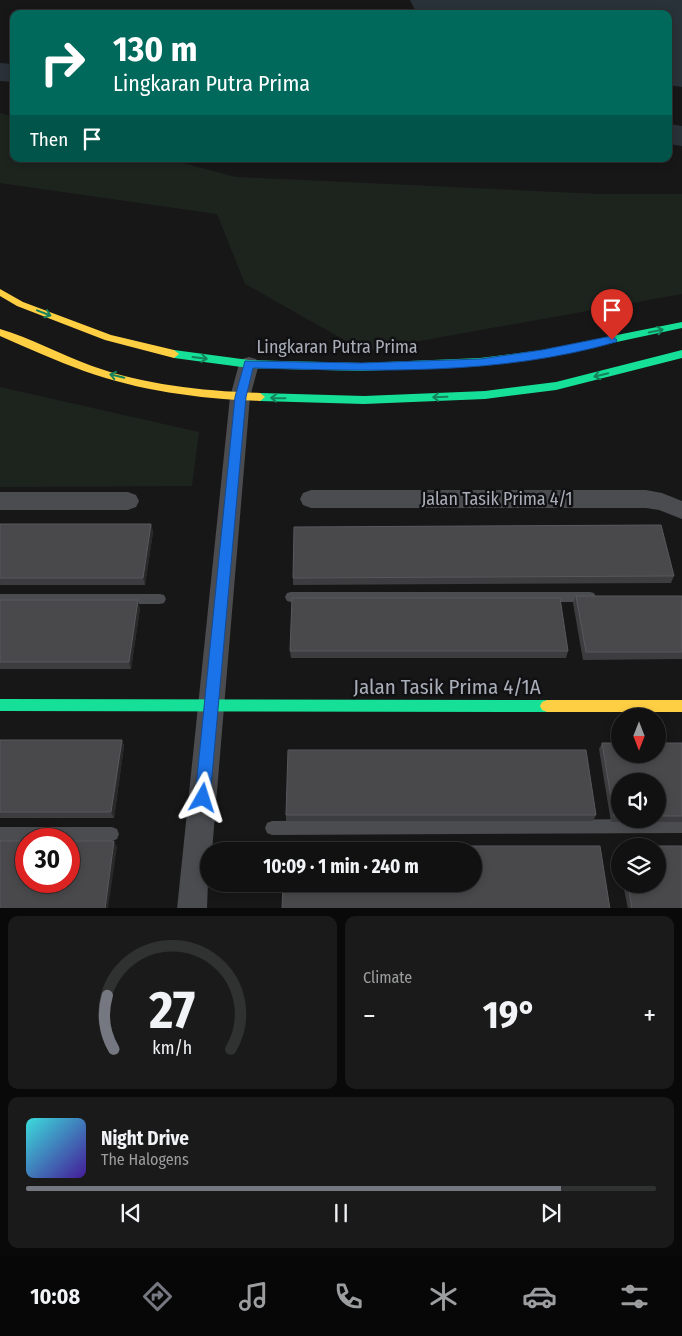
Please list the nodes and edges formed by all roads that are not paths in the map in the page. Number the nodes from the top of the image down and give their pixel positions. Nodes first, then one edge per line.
1 (0, 292) edge
2 (682, 325) edge
3 (0, 332) edge
4 (682, 354) edge
5 (249, 364) junction
6 (240, 397) junction
7 (310, 499) dead end
8 (0, 501) edge
9 (128, 501) dead end
10 (682, 510) edge
11 (291, 597) edge
12 (604, 597) edge
13 (160, 599) dead end
14 (0, 600) edge
15 (0, 705) edge
16 (212, 705) junction
17 (682, 706) edge
18 (682, 826) edge
19 (272, 828) dead end
20 (0, 834) edge
21 (112, 834) dead end
22 (192, 908) edge

1 -> 5 main road, Lingkaran Putra Prima
5 -> 2 main road, Lingkaran Putra Prima
6 -> 3 main road
4 -> 6 main road
5 - 6 street
6 - 16 street
7 - 10 street, Jalan Tasik Prima 4/1
8 - 9 street
11 - 12 lane
13 - 14 lane
15 - 16 main road, Jalan Tasik Prima 4/1A
16 - 17 main road, Jalan Tasik Prima 4/1A
16 - 22 street
18 - 19 lane
20 - 21 lane

